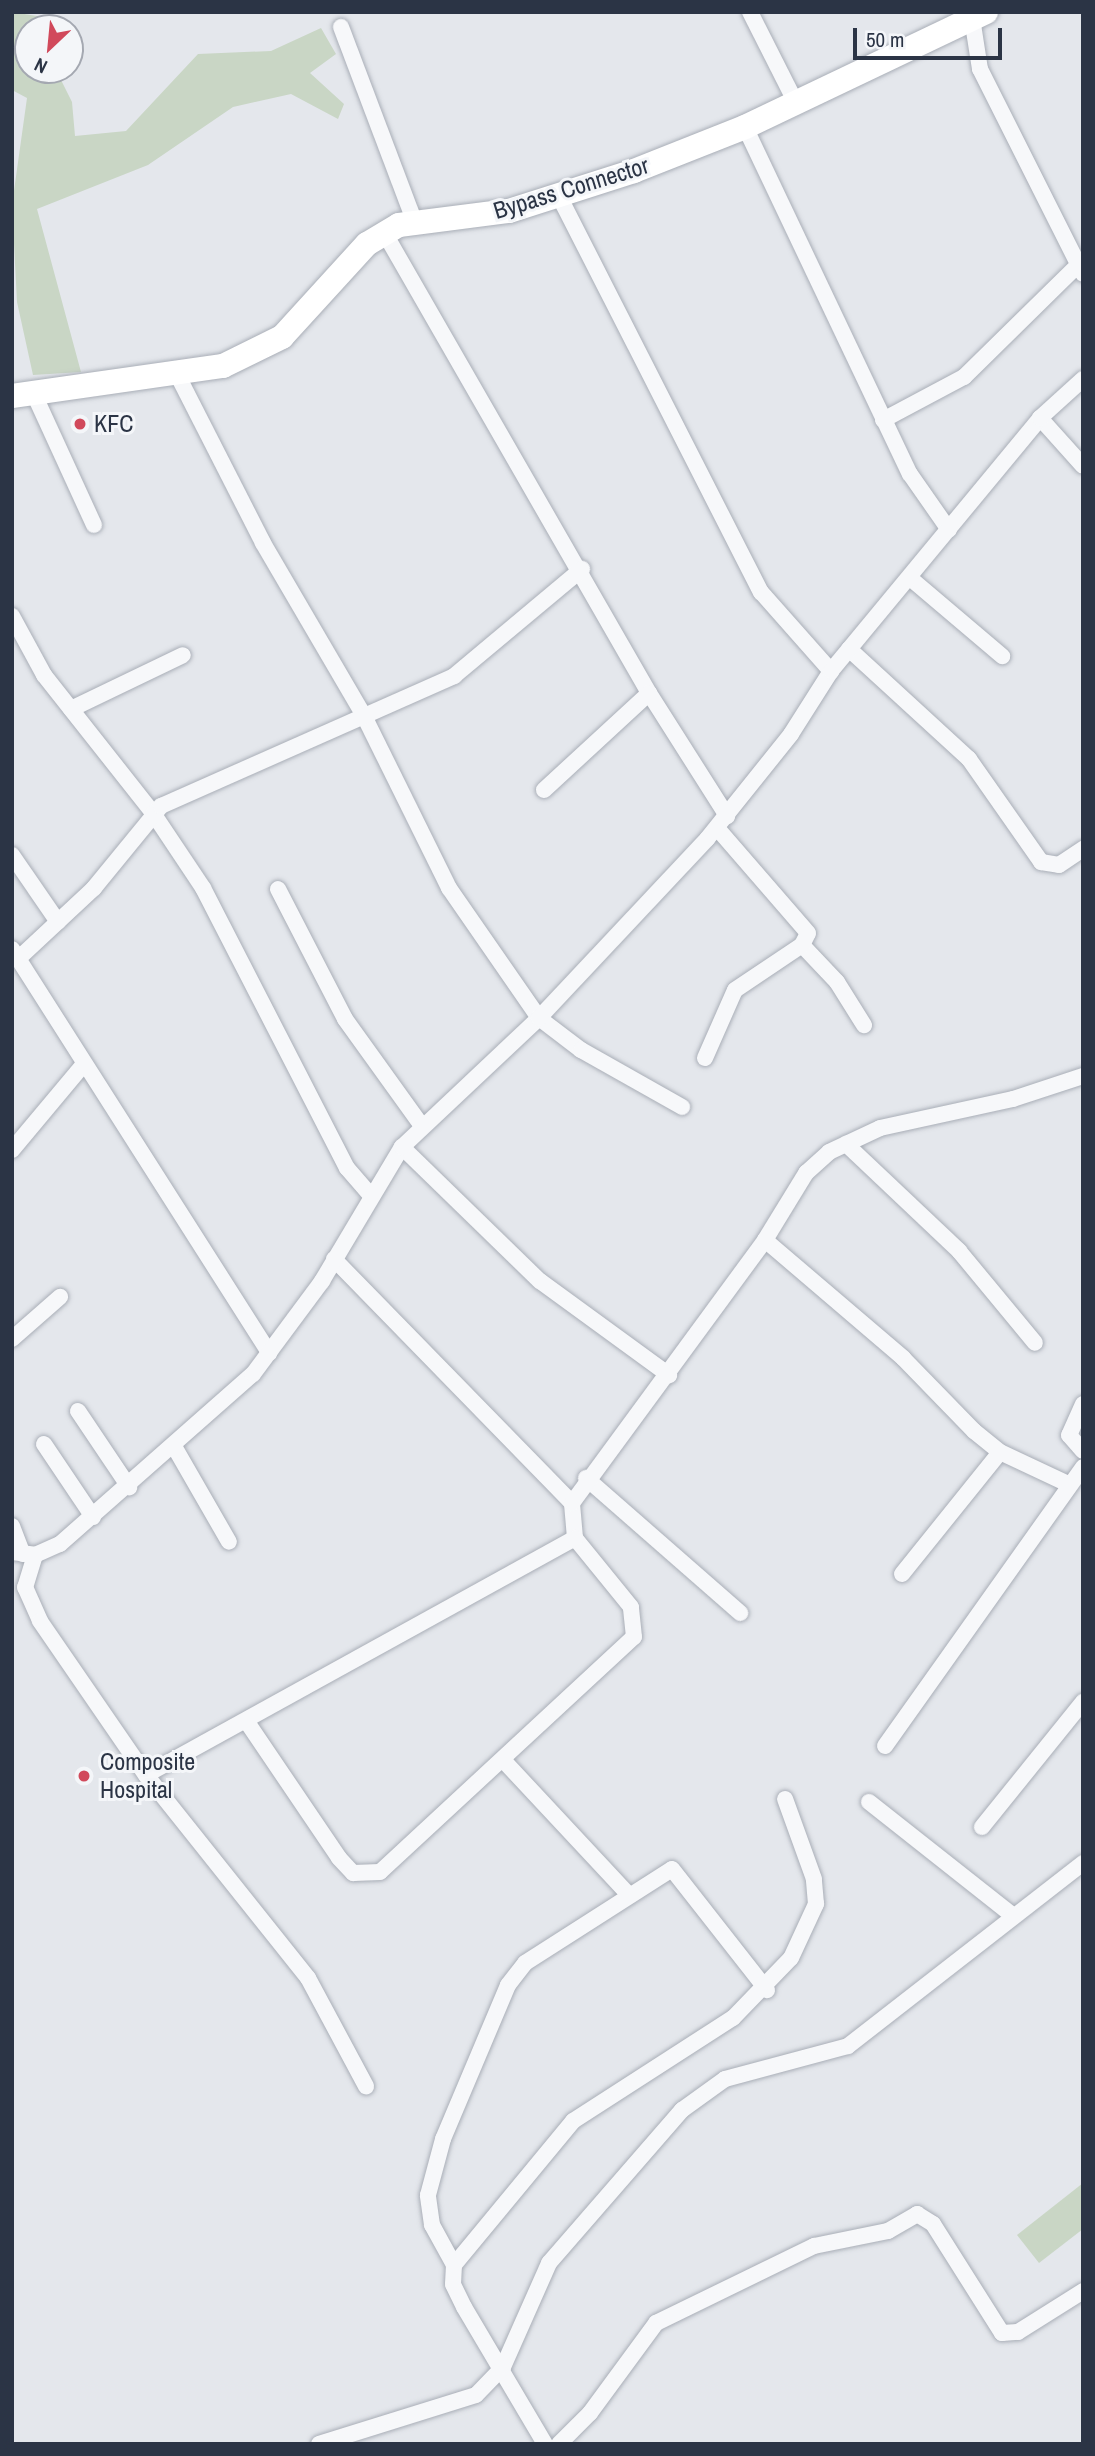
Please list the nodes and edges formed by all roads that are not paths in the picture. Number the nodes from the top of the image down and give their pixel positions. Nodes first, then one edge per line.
1 (751, 12) edge
2 (979, 15) edge
3 (341, 27) dead end
4 (796, 103) junction
5 (745, 127) junction
6 (559, 197) junction
7 (414, 220) junction
8 (384, 232) junction
9 (1080, 269) edge
10 (178, 376) junction
11 (1083, 379) edge
12 (23, 395) edge
13 (1040, 418) junction
14 (883, 420) junction
15 (1083, 466) edge
16 (94, 525) dead end
17 (949, 530) junction
18 (582, 569) junction
19 (910, 578) junction
20 (12, 616) edge
21 (849, 649) junction
22 (183, 655) dead end
23 (1002, 656) dead end
24 (831, 671) junction
25 (649, 693) junction
26 (71, 709) junction
27 (364, 716) junction
28 (544, 790) dead end
29 (153, 813) junction
30 (722, 822) junction
31 (1083, 849) edge
32 (12, 855) edge
33 (278, 889) dead end
34 (58, 922) junction
35 (802, 945) junction
36 (16, 953) edge
37 (539, 1018) junction
38 (864, 1025) dead end
39 (705, 1058) dead end
40 (83, 1065) junction
41 (1083, 1076) edge
42 (682, 1107) dead end
43 (422, 1126) junction
44 (846, 1144) junction
45 (402, 1147) junction
46 (12, 1150) edge
47 (370, 1194) junction
48 (765, 1240) junction
49 (334, 1259) junction
50 (60, 1297) dead end
51 (12, 1339) edge
52 (1035, 1343) dead end
53 (269, 1353) junction
54 (669, 1375) junction
55 (1083, 1404) edge
56 (78, 1411) dead end
57 (44, 1444) dead end
58 (175, 1448) junction
59 (1083, 1451) edge
60 (1000, 1452) junction
61 (1083, 1466) edge
62 (586, 1478) junction
63 (1070, 1485) junction
64 (130, 1488) junction
65 (572, 1503) junction
66 (93, 1517) junction
67 (12, 1526) edge
68 (575, 1538) junction
69 (229, 1542) dead end
70 (23, 1554) edge
71 (902, 1574) dead end
72 (19, 1590) edge
73 (740, 1613) dead end
74 (1083, 1702) edge
75 (247, 1722) junction
76 (885, 1746) dead end
77 (504, 1760) junction
78 (146, 1775) junction
79 (785, 1799) dead end
80 (869, 1802) dead end
81 (982, 1827) dead end
82 (1083, 1863) edge
83 (627, 1893) junction
84 (1011, 1914) junction
85 (767, 1990) junction
86 (366, 2086) dead end
87 (454, 2264) junction
88 (1083, 2291) edge
89 (503, 2367) junction
90 (319, 2444) edge
91 (545, 2444) edge
92 (558, 2444) edge

1 - 4 street
2 - 4 main road, Bypass Connector
2 - 9 street
3 - 7 street
4 - 5 main road, Bypass Connector
5 - 6 main road, Bypass Connector
5 - 14 street
6 - 7 main road, Bypass Connector
6 - 24 street
7 - 8 main road, Bypass Connector
8 - 10 main road, Bypass Connector
8 - 18 street
9 - 14 street
10 - 12 main road, Bypass Connector
10 - 27 street
11 - 13 street
12 - 16 street
13 - 15 street
13 - 17 street
14 - 17 street
17 - 19 street
18 - 25 street
18 - 27 street
19 - 21 street
19 - 23 street
20 - 26 street
21 - 24 street
21 - 31 street
22 - 26 street
24 - 30 street
25 - 28 street
25 - 30 street
26 - 29 street
27 - 29 street
27 - 37 street
29 - 34 street
29 - 47 street
30 - 35 street
30 - 37 street
32 - 34 street
33 - 43 street
34 - 36 street
35 - 38 street
35 - 39 street
36 - 40 street
37 - 42 street
37 - 43 street
40 - 46 street
40 - 53 street
41 - 44 street
43 - 45 street
44 - 48 street
44 - 52 street
45 - 47 street
45 - 54 street
47 - 49 street
48 - 54 street
48 - 60 street
49 - 53 street
49 - 65 street
50 - 51 street
53 - 58 street
54 - 62 street
55 - 59 street
56 - 64 street
57 - 66 street
58 - 64 street
58 - 69 street
60 - 63 street
60 - 71 street
61 - 63 street
62 - 65 street
62 - 73 street
63 - 76 street
64 - 66 street
65 - 68 street
66 - 70 street
67 - 70 street
68 - 75 street
68 - 77 street
70 - 72 street
72 - 78 street
74 - 81 street
75 - 77 street
75 - 78 street
77 - 83 street
78 - 86 street
79 - 85 street
80 - 84 street
82 - 84 street
83 - 85 street
83 - 87 street
84 - 89 street
85 - 87 street
87 - 89 street
88 - 92 street
89 - 90 street
89 - 91 street

